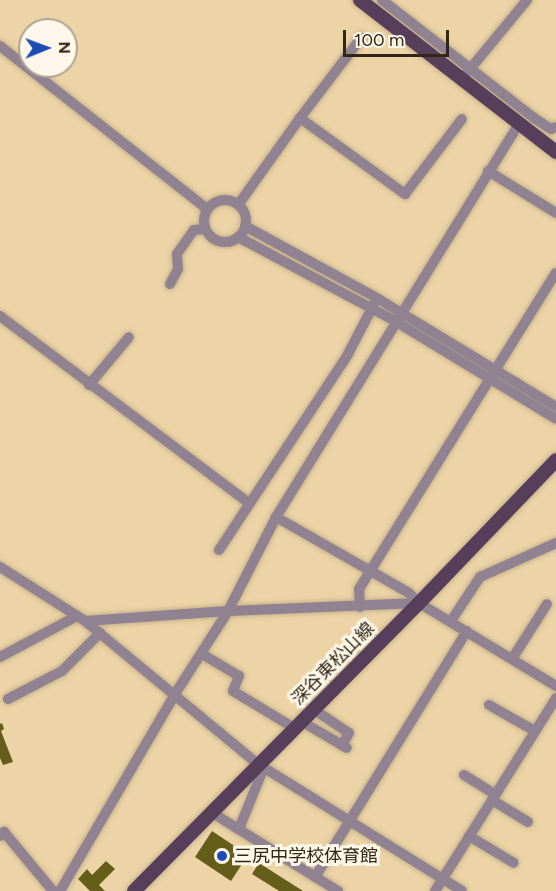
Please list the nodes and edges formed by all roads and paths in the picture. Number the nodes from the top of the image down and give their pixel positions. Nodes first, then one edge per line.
1 (360, 0) edge
2 (382, 0) edge
3 (526, 0) edge
4 (361, 38) dead end
5 (0, 46) edge
6 (466, 74) junction
7 (300, 118) junction
8 (462, 119) dead end
9 (519, 123) junction
10 (556, 127) edge
11 (556, 152) edge
12 (488, 171) junction
13 (238, 205) junction
14 (207, 209) junction
15 (556, 213) edge
16 (245, 226) junction
17 (205, 229) junction
18 (238, 237) junction
19 (556, 273) edge
20 (170, 284) dead end
21 (377, 298) junction
22 (372, 309) junction
23 (0, 316) edge
24 (398, 317) junction
25 (129, 337) dead end
26 (493, 375) junction
27 (89, 385) junction
28 (556, 407) edge
29 (556, 420) edge
30 (556, 460) edge
31 (248, 502) junction
32 (276, 517) junction
33 (556, 543) edge
34 (219, 550) dead end
35 (0, 567) edge
36 (372, 572) junction
37 (419, 603) junction
38 (547, 603) dead end
39 (360, 607) junction
40 (228, 611) junction
41 (81, 618) junction
42 (452, 621) junction
43 (467, 631) junction
44 (100, 633) junction
45 (202, 654) junction
46 (0, 657) edge
47 (512, 659) junction
48 (556, 686) edge
49 (176, 694) junction
50 (556, 698) edge
51 (8, 699) dead end
52 (489, 705) dead end
53 (313, 709) junction
54 (298, 724) junction
55 (535, 731) junction
56 (261, 765) junction
57 (464, 775) dead end
58 (494, 797) junction
59 (211, 812) junction
60 (349, 820) junction
61 (528, 822) dead end
62 (239, 829) junction
63 (0, 836) edge
64 (469, 836) junction
65 (514, 863) dead end
66 (315, 877) junction
67 (442, 878) junction
68 (52, 891) edge
69 (60, 891) edge
70 (134, 891) edge
71 (338, 891) edge
72 (435, 891) edge
73 (462, 891) edge

1 - 6 main road
2 - 6 street
3 - 6 street
4 - 7 street
5 - 14 street
6 - 9 main road
6 - 10 street
7 - 8 street
7 - 13 street
9 - 11 main road
9 - 12 street
12 - 15 street
12 - 24 street
13 - 14 street
13 - 16 street
14 - 17 street
16 - 18 street
16 - 21 street
17 - 18 street
17 - 20 street
18 - 22 street
19 - 26 street
21 - 22 street
21 - 24 street
22 - 24 street
22 - 31 street
23 - 27 street
24 - 26 street
24 - 32 street
25 - 27 street
26 - 28 street
26 - 29 street
26 - 36 street
27 - 31 street
30 - 37 main road, 深谷東松山線
31 - 34 street
32 - 36 street
32 - 40 street
33 - 42 street
35 - 41 street
36 - 37 street
36 - 39 street
37 - 39 street
37 - 42 street
37 - 53 main road, 深谷東松山線
38 - 47 street
39 - 40 street
40 - 41 street
40 - 45 street
41 - 44 street
41 - 46 street
42 - 43 street
43 - 47 street
43 - 60 street
44 - 49 street
44 - 51 street
45 - 49 street
45 - 54 street
47 - 48 street
49 - 56 street
49 - 69 street
50 - 55 street
52 - 55 street
53 - 54 main road, 深谷東松山線
53 - 54 street
54 - 56 main road, 深谷東松山線
55 - 58 street
56 - 59 main road, 深谷東松山線
56 - 60 street
56 - 62 street
57 - 58 street
58 - 61 street
58 - 64 street
59 - 62 street
59 - 70 main road, 深谷東松山線
60 - 66 street
60 - 67 street
62 - 66 street
63 - 68 street
64 - 65 street
64 - 67 street
66 - 71 street
67 - 72 street
67 - 73 street

